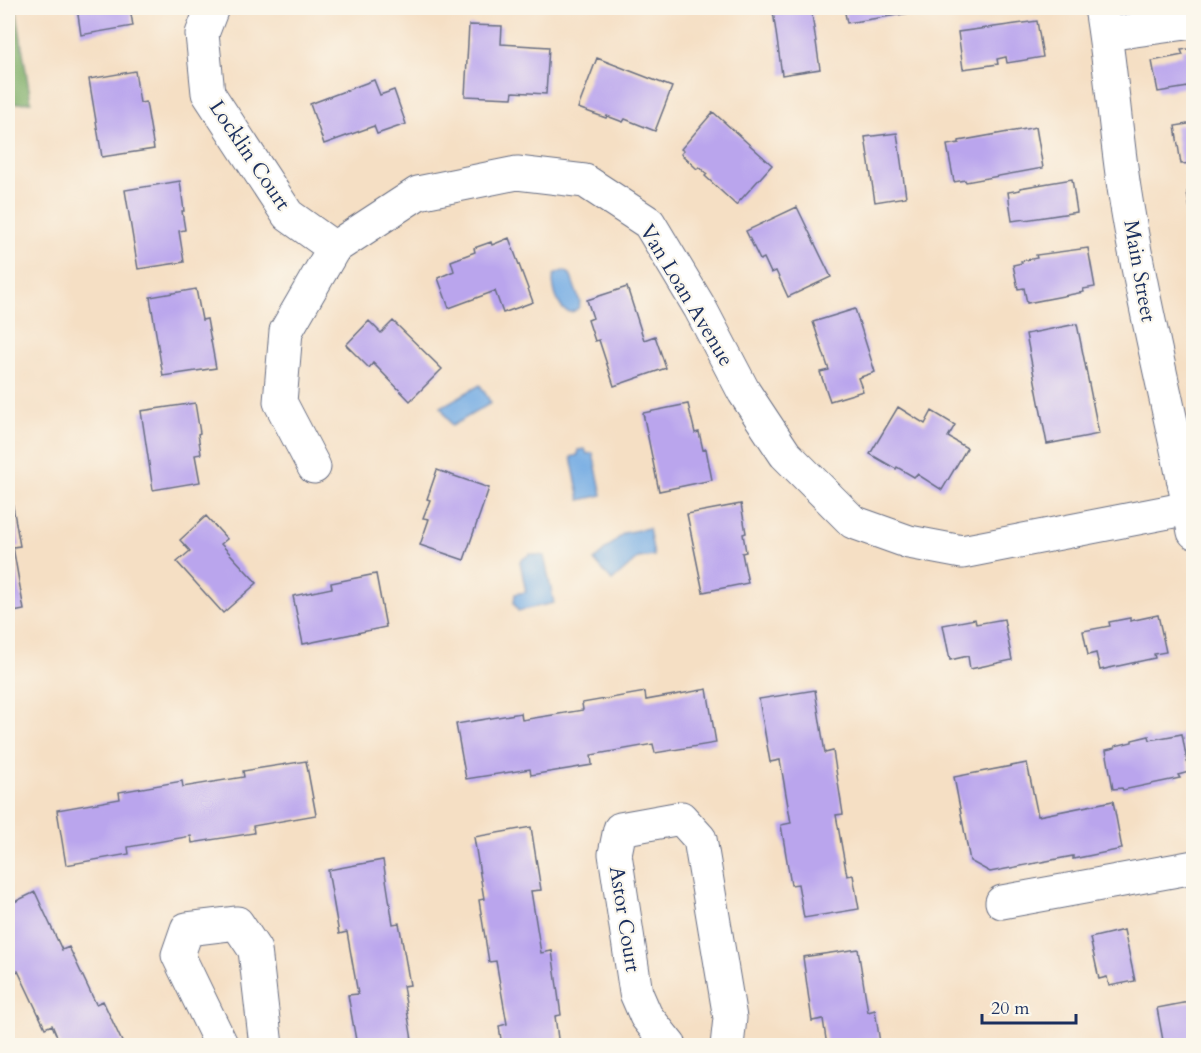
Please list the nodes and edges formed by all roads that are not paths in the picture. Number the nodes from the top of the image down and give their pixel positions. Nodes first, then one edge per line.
1 (212, 8) edge
2 (1103, 21) edge
3 (1194, 22) edge
4 (334, 248) junction
5 (314, 467) dead end
6 (1192, 515) edge
7 (1194, 867) edge
8 (1002, 902) dead end
9 (222, 1046) edge
10 (266, 1046) edge
11 (670, 1046) edge
12 (727, 1046) edge

1 - 4 street, Locklin Court
2 - 3 street
2 - 6 street, Main Street
4 - 5 street, Van Loan Avenue
4 - 6 street, Van Loan Avenue
7 - 8 street
9 - 10 street
11 - 12 street, Astor Court

